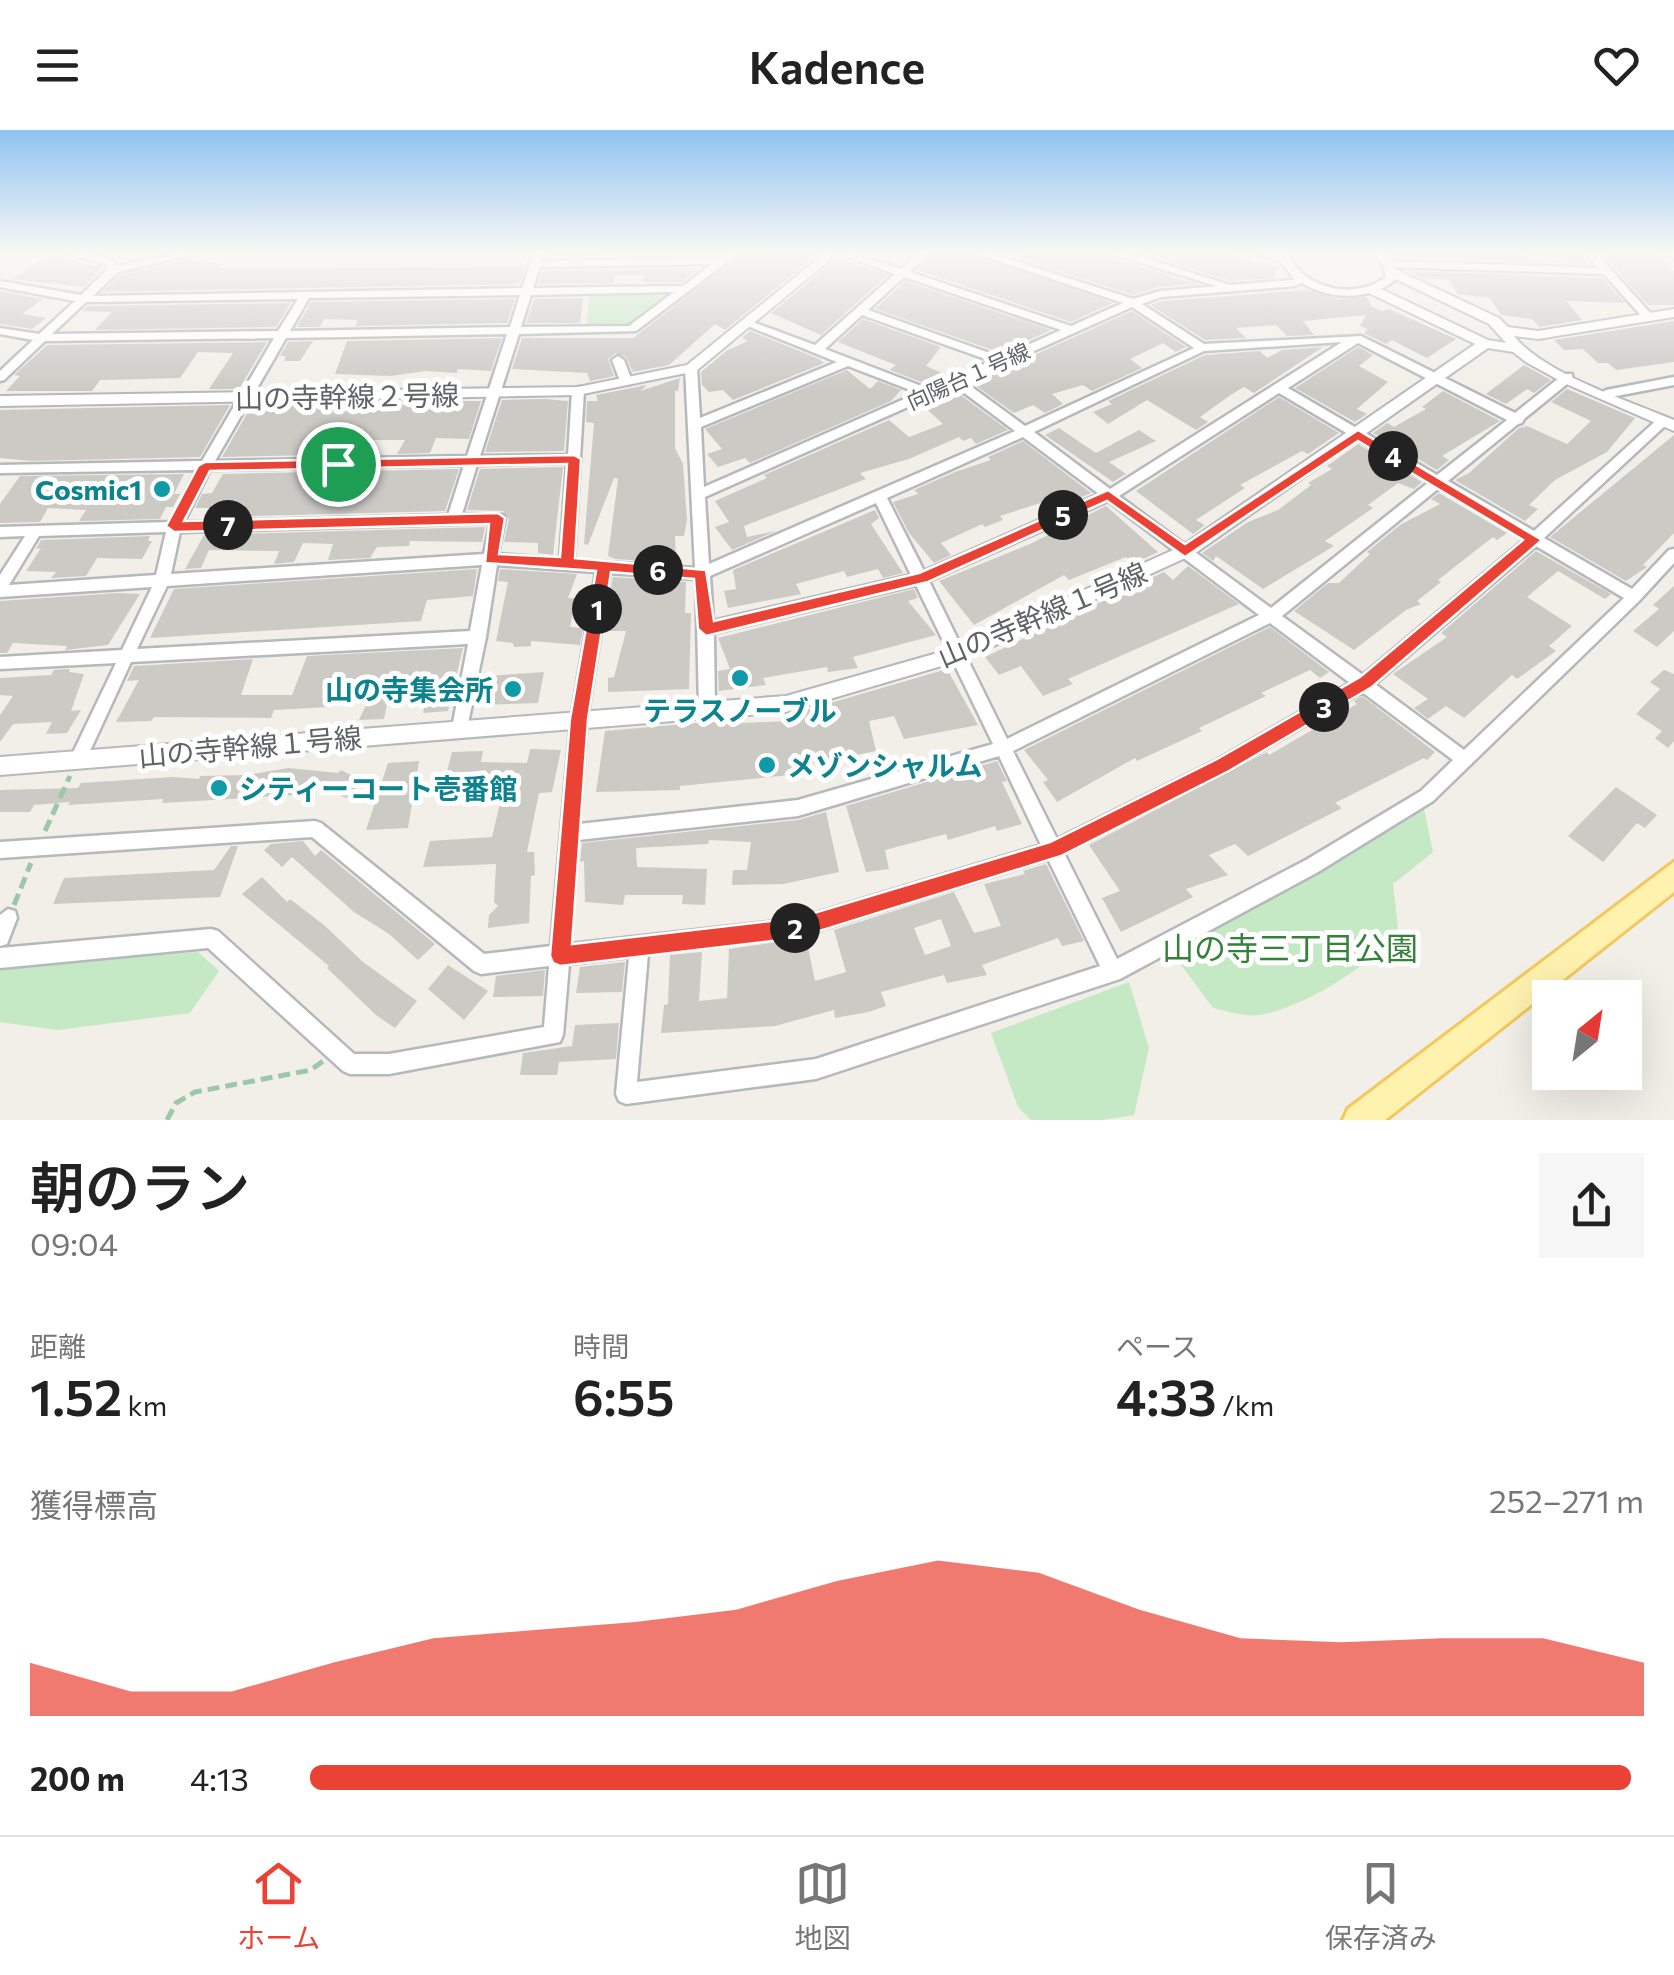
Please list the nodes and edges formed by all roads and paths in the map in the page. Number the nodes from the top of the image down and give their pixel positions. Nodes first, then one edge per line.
1 (83, 299) edge
2 (302, 299) edge
3 (522, 299) edge
4 (673, 299) edge
5 (775, 299) edge
6 (873, 299) edge
7 (980, 299) edge
8 (1124, 299) edge
9 (1142, 299) edge
10 (1392, 299) edge
11 (1448, 299) edge
12 (1633, 299) edge
13 (1133, 302) junction
14 (861, 310) junction
15 (1674, 313) edge
16 (1648, 317) junction
17 (746, 323) junction
18 (1071, 330) junction
19 (0, 331) edge
20 (1509, 332) junction
21 (512, 334) junction
22 (281, 337) junction
23 (42, 338) junction
24 (1357, 338) junction
25 (1485, 344) junction
26 (1202, 348) junction
27 (1517, 348) junction
28 (818, 350) junction
29 (618, 360) dead end
30 (1002, 361) junction
31 (847, 362) junction
32 (691, 368) junction
33 (0, 377) edge
34 (1568, 377) junction
35 (1438, 379) junction
36 (626, 381) junction
37 (956, 381) junction
38 (1674, 381) edge
39 (1281, 389) junction
40 (578, 391) junction
41 (493, 393) junction
42 (930, 393) junction
43 (1606, 394) junction
44 (244, 398) junction
45 (0, 401) edge
46 (1518, 420) junction
47 (1668, 423) edge
48 (696, 424) junction
49 (1024, 432) junction
50 (1358, 435) junction
51 (574, 459) junction
52 (472, 461) junction
53 (205, 466) junction
54 (0, 469) edge
55 (1438, 483) junction
56 (700, 494) junction
57 (879, 495) junction
58 (1108, 495) junction
59 (454, 518) junction
60 (174, 526) junction
61 (36, 530) junction
62 (0, 532) edge
63 (1534, 540) junction
64 (1185, 552) junction
65 (1674, 554) edge
66 (491, 559) junction
67 (567, 563) junction
68 (604, 566) junction
69 (701, 574) junction
70 (922, 578) junction
71 (162, 581) junction
72 (0, 589) edge
73 (1634, 597) junction
74 (1271, 615) junction
75 (706, 629) junction
76 (478, 636) junction
77 (959, 654) junction
78 (125, 656) junction
79 (0, 663) edge
80 (1363, 684) junction
81 (707, 709) junction
82 (579, 719) junction
83 (460, 728) junction
84 (1006, 747) junction
85 (1465, 760) junction
86 (77, 761) junction
87 (0, 766) edge
88 (570, 833) junction
89 (0, 850) edge
90 (1054, 850) junction
91 (1674, 875) edge
92 (639, 948) junction
93 (560, 956) junction
94 (0, 958) edge
95 (1113, 972) junction
96 (335, 1052) junction
97 (168, 1120) edge
98 (1359, 1120) edge

1 - 23 street
2 - 22 street
3 - 21 street
4 - 21 street
5 - 17 street
6 - 14 street
7 - 18 street
8 - 13 street
9 - 13 street, 向陽台１号線
10 - 25 street
11 - 20 street
12 - 16 street
13 - 18 street, 向陽台１号線
13 - 26 street
14 - 28 street
14 - 30 street
15 - 16 street
16 - 20 street
17 - 28 street
17 - 32 street
18 - 30 street, 向陽台１号線
19 - 23 street
20 - 27 street
21 - 22 street
21 - 41 street
22 - 23 street
22 - 44 street
23 - 33 street
24 - 26 street
24 - 35 street
24 - 39 street
25 - 27 street
25 - 35 street, 山の寺幹線１号線
26 - 49 street
27 - 34 street
28 - 31 street
29 - 36 street
30 - 37 street, 向陽台１号線
31 - 42 street
31 - 48 street
32 - 36 street, 山の寺幹線２号線
32 - 48 street
34 - 43 street
34 - 46 street
35 - 46 street
35 - 50 street, 山の寺幹線１号線
36 - 40 street, 山の寺幹線２号線
37 - 42 street, 向陽台１号線
37 - 49 street
38 - 43 street
39 - 50 street
39 - 58 street
40 - 41 street, 山の寺幹線２号線
40 - 51 street
41 - 44 street, 山の寺幹線２号線
41 - 52 street
42 - 56 street, 向陽台１号線
43 - 47 street
44 - 45 street, 山の寺幹線２号線
44 - 53 street
46 - 55 street
47 - 63 street
48 - 56 street
49 - 57 street
49 - 58 street
50 - 55 street
50 - 64 street, 山の寺幹線１号線
51 - 52 street
51 - 67 street
52 - 53 street
52 - 59 street
53 - 54 street
53 - 60 street
55 - 63 street
55 - 74 street
56 - 69 street
57 - 69 street
57 - 70 street
58 - 64 street
58 - 70 street
59 - 60 street
59 - 66 street
60 - 61 street
60 - 71 street
61 - 62 street
61 - 72 street
63 - 73 street
63 - 80 street
64 - 74 street
64 - 77 street, 山の寺幹線１号線
65 - 73 street
66 - 67 street
66 - 71 street
66 - 76 street
67 - 68 street
68 - 69 street
68 - 82 street
69 - 75 street
70 - 75 street
70 - 77 street
71 - 72 street
71 - 78 street
73 - 85 street
74 - 80 street
74 - 84 street
75 - 81 street
76 - 78 street
76 - 83 street
77 - 81 street, 山の寺幹線１号線
77 - 84 street
78 - 79 street
78 - 86 street
80 - 85 street
80 - 90 street
81 - 82 street, 山の寺幹線１号線
82 - 83 street, 山の寺幹線１号線
82 - 88 street
83 - 86 street, 山の寺幹線１号線
84 - 88 street
84 - 90 street
85 - 95 street
86 - 87 street, 山の寺幹線１号線
88 - 93 street
89 - 93 street
90 - 92 street
90 - 95 street
91 - 98 main road
92 - 93 street
92 - 95 street
93 - 96 street
94 - 96 street
96 - 97 path

